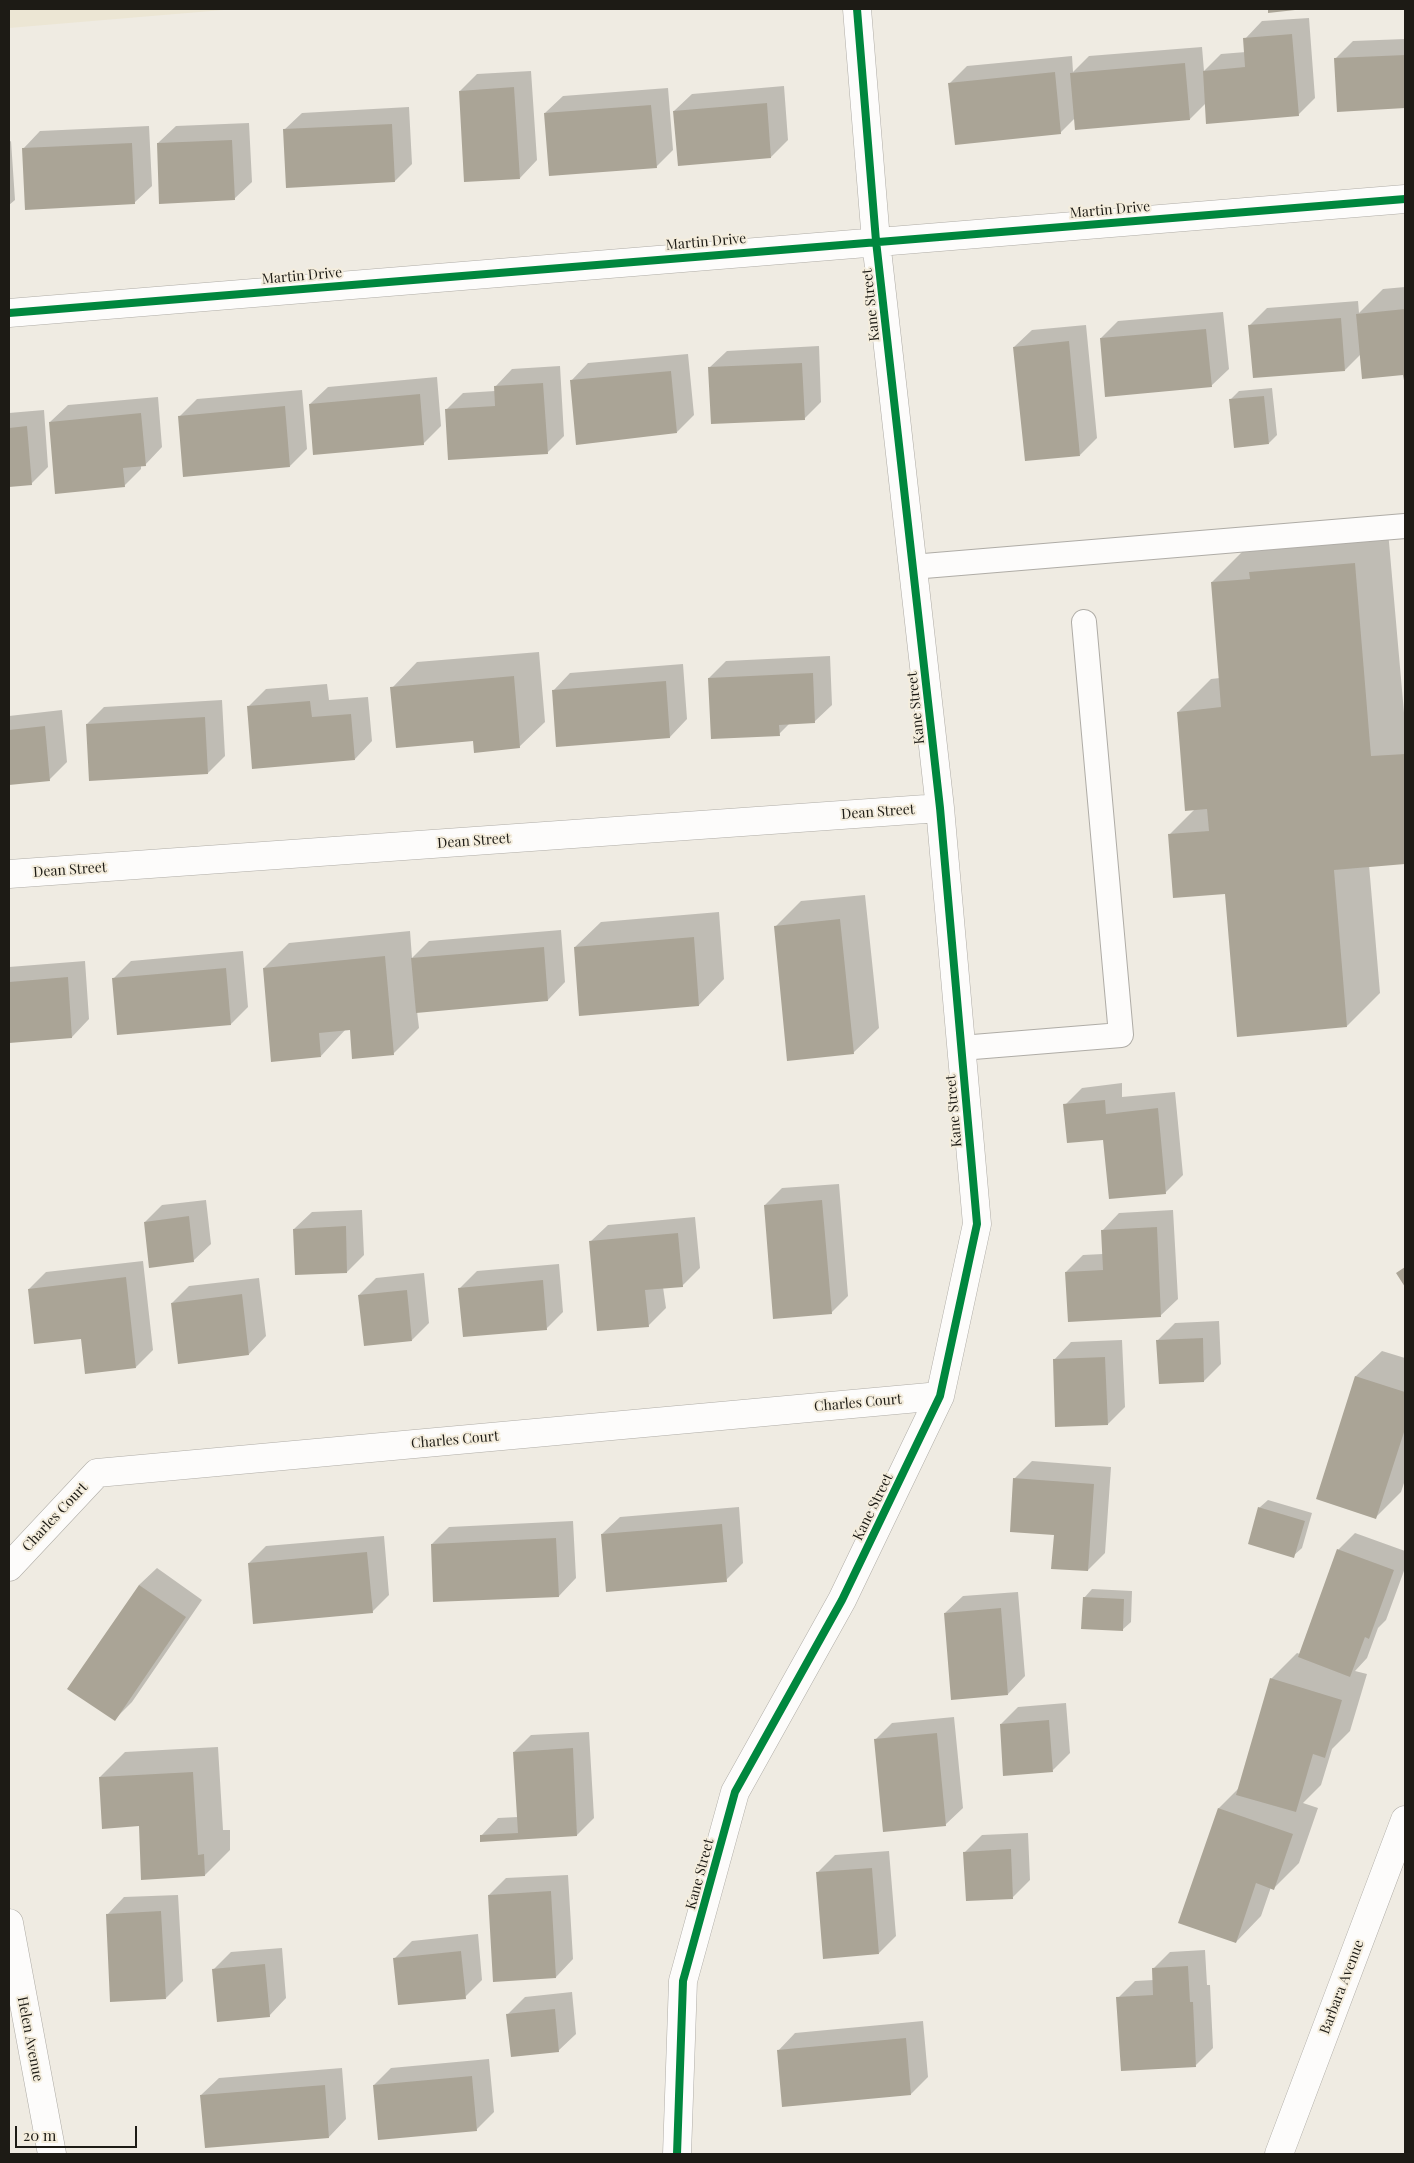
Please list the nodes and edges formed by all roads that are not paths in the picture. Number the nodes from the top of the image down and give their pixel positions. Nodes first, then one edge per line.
1 (857, 9) edge
2 (1405, 198) edge
3 (876, 241) junction
4 (9, 313) edge
5 (1405, 526) edge
6 (912, 567) junction
7 (1084, 622) dead end
8 (940, 808) junction
9 (9, 874) edge
10 (961, 1048) junction
11 (940, 1396) junction
12 (9, 1567) edge
13 (1405, 1820) edge
14 (9, 1923) edge
15 (52, 2154) edge
16 (678, 2154) edge
17 (1279, 2154) edge

1 - 3 street, Kane Street
2 - 3 street, Martin Drive
3 - 4 street, Martin Drive
3 - 6 street, Kane Street
5 - 6 lane
6 - 8 street, Kane Street
7 - 10 lane
8 - 9 street, Dean Street
8 - 10 street, Kane Street
10 - 11 street, Kane Street
11 - 12 street, Charles Court
11 - 16 street, Kane Street
13 - 17 street, Barbara Avenue
14 - 15 street, Helen Avenue

